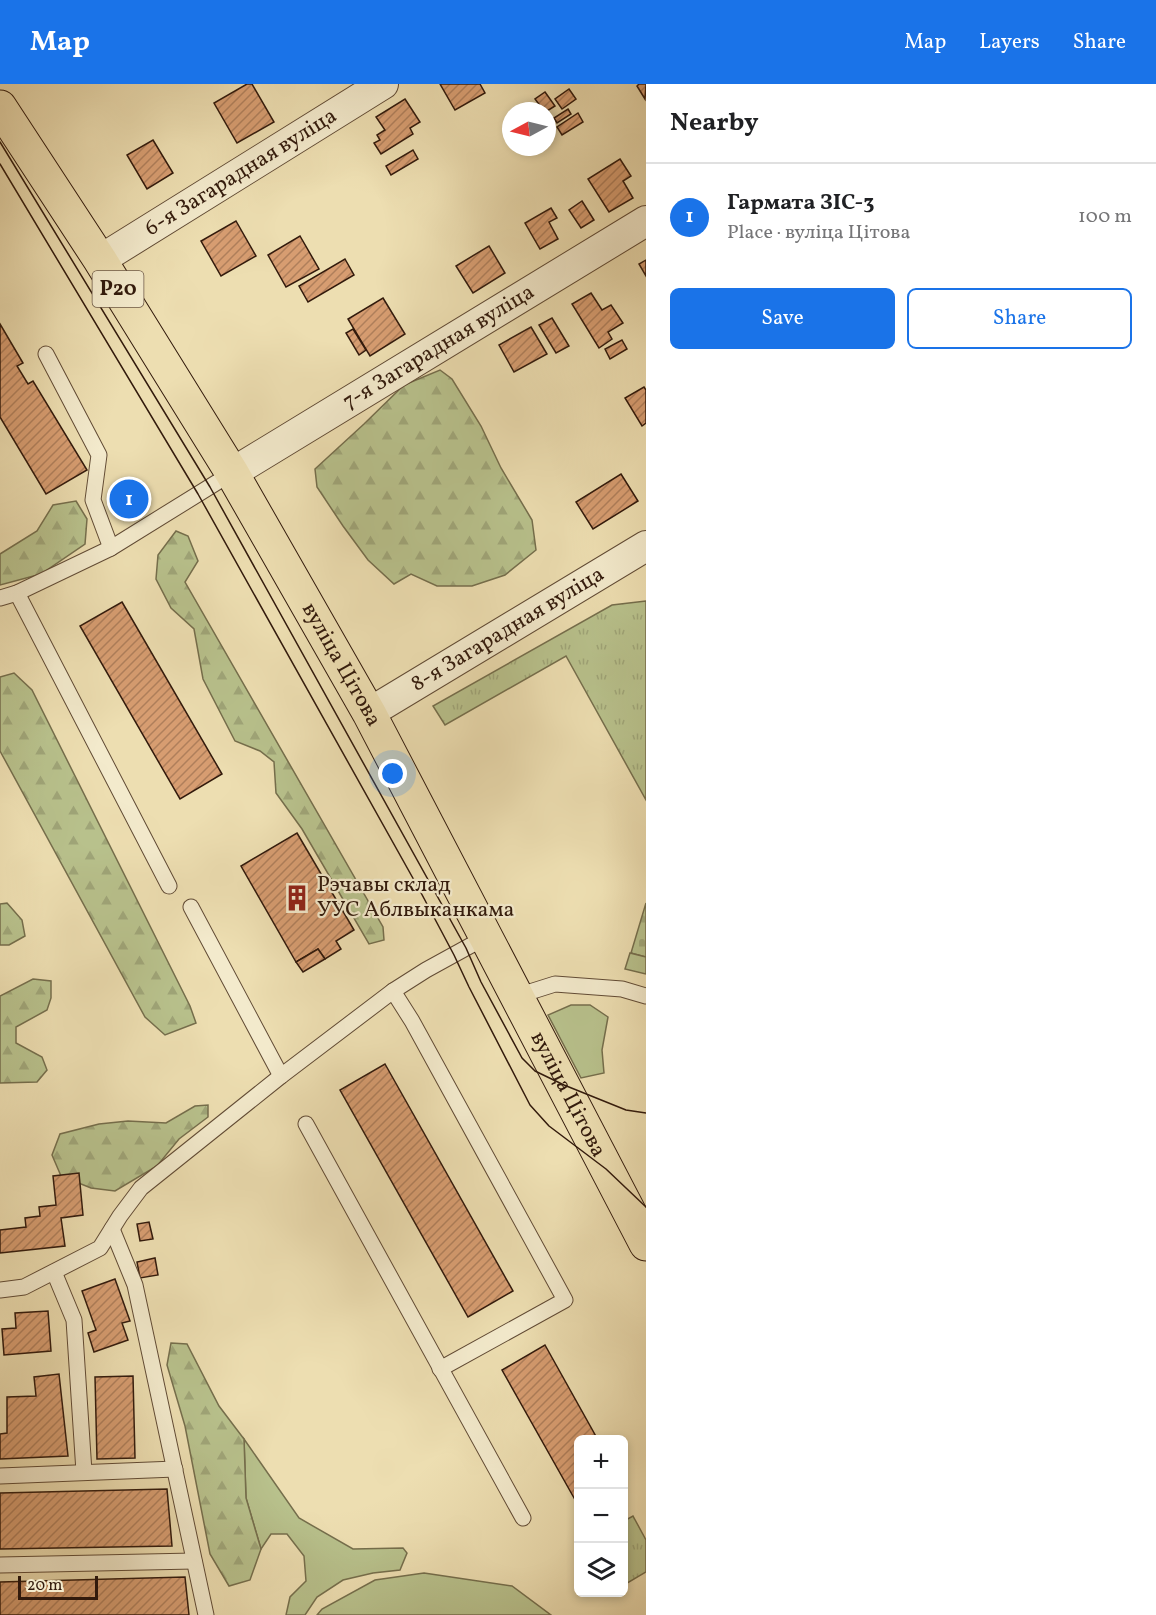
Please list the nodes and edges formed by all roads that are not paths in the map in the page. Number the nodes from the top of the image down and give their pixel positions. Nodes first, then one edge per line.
1 (383, 84) edge
2 (0, 107) edge
3 (646, 221) edge
4 (100, 260) junction
5 (46, 354) dead end
6 (231, 473) junction
7 (111, 548) junction
8 (644, 552) edge
9 (17, 593) junction
10 (0, 598) edge
11 (369, 713) junction
12 (169, 886) dead end
13 (192, 907) dead end
14 (486, 937) junction
15 (393, 991) junction
16 (517, 996) junction
17 (646, 996) edge
18 (281, 1076) junction
19 (306, 1124) dead end
20 (112, 1229) junction
21 (646, 1244) edge
22 (54, 1272) junction
23 (0, 1290) edge
24 (440, 1370) junction
25 (175, 1469) junction
26 (84, 1472) junction
27 (0, 1476) edge
28 (523, 1518) dead end
29 (194, 1561) junction
30 (0, 1565) edge
31 (206, 1615) edge

1 - 4 street, 6-я Загарадная вуліца
2 - 4 main road, вуліца Цітова / Р20
3 - 6 street, 7-я Загарадная вуліца
4 - 6 main road, вуліца Цітова / Р20
5 - 7 lane
6 - 7 lane
6 - 11 main road, вуліца Цітова / Р20
7 - 9 lane
8 - 11 street, 8-я Загарадная вуліца
9 - 10 lane
9 - 12 lane
11 - 14 main road, вуліца Цітова / Р20
13 - 18 lane
14 - 15 lane
14 - 16 main road, вуліца Цітова / Р20
15 - 18 lane
15 - 24 lane
16 - 17 lane
16 - 21 main road, вуліца Цітова / Р20
18 - 20 lane
19 - 24 lane
20 - 22 lane
20 - 25 lane
22 - 23 lane
22 - 26 lane
24 - 28 lane
25 - 26 lane
25 - 29 lane
26 - 27 lane
29 - 30 lane
29 - 31 lane

